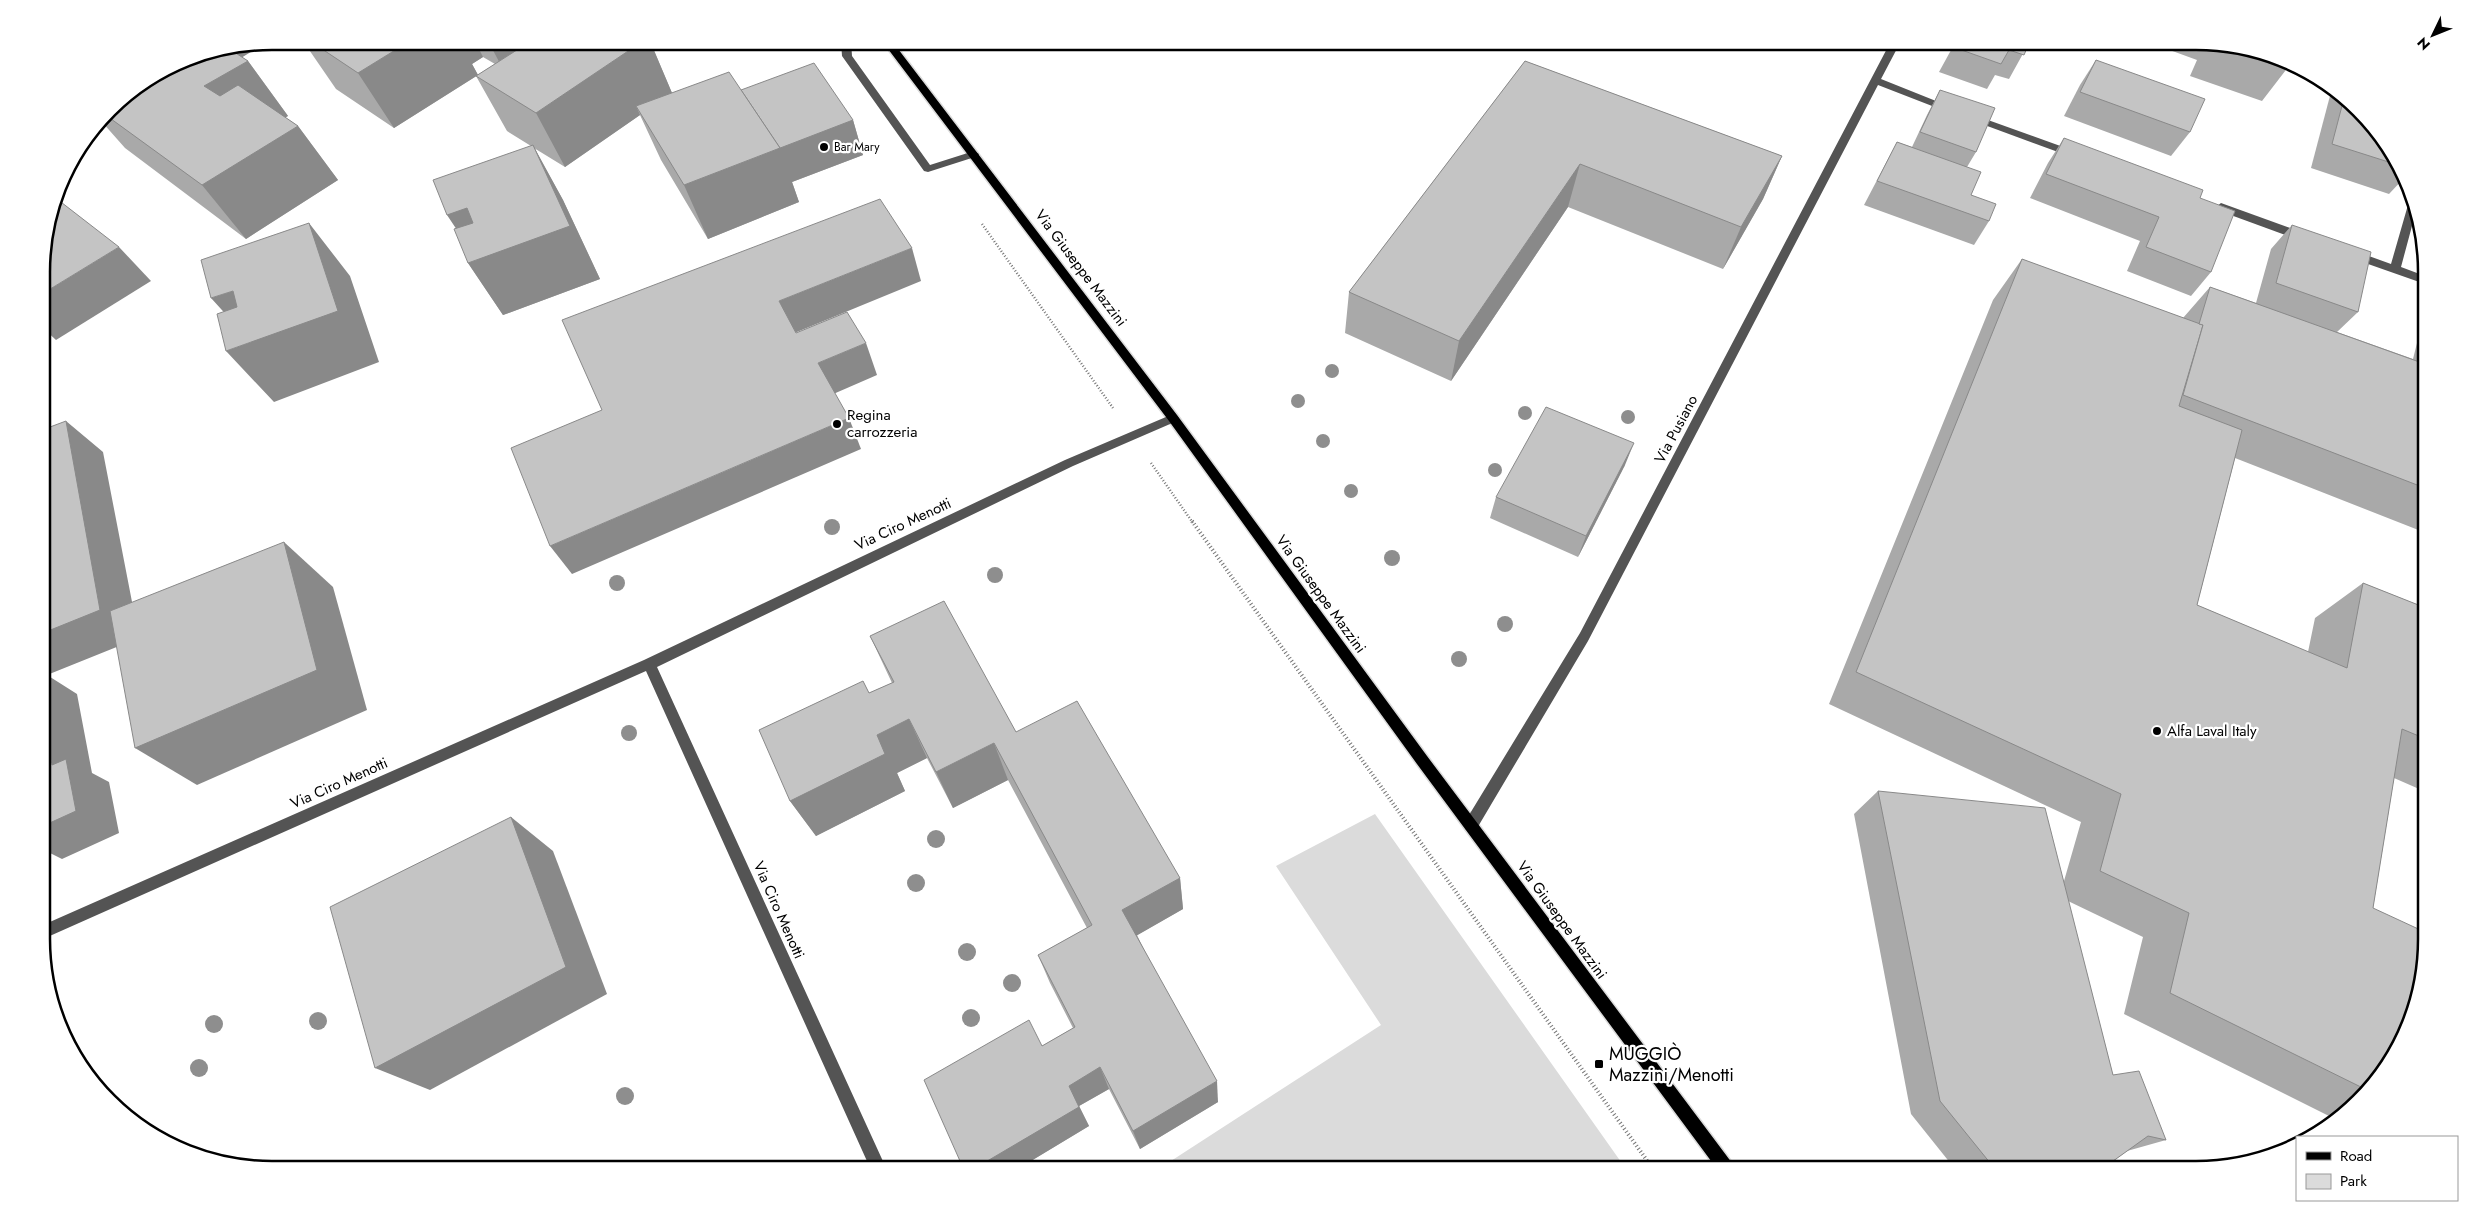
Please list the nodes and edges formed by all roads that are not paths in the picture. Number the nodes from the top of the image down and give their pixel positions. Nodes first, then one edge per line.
1 (847, 50) edge
2 (894, 50) edge
3 (1892, 50) edge
4 (1876, 81) junction
5 (974, 154) junction
6 (2080, 156) edge
7 (2210, 203) edge
8 (2410, 215) edge
9 (2312, 240) edge
10 (2349, 253) edge
11 (2395, 270) junction
12 (2418, 278) edge
13 (1172, 418) junction
14 (649, 664) junction
15 (1471, 825) junction
16 (50, 929) edge
17 (875, 1161) edge
18 (1720, 1161) edge

1 - 5 street
2 - 5 main road, Via Giuseppe Mazzini
3 - 4 street, Via Pusiano
4 - 6 street
4 - 15 street, Via Pusiano
5 - 13 main road, Via Giuseppe Mazzini
7 - 9 street
8 - 11 street
10 - 11 street
11 - 12 street
13 - 14 street, Via Ciro Menotti
13 - 15 main road, Via Giuseppe Mazzini
14 - 16 street, Via Ciro Menotti
14 - 17 street, Via Ciro Menotti
15 - 18 main road, Via Giuseppe Mazzini

